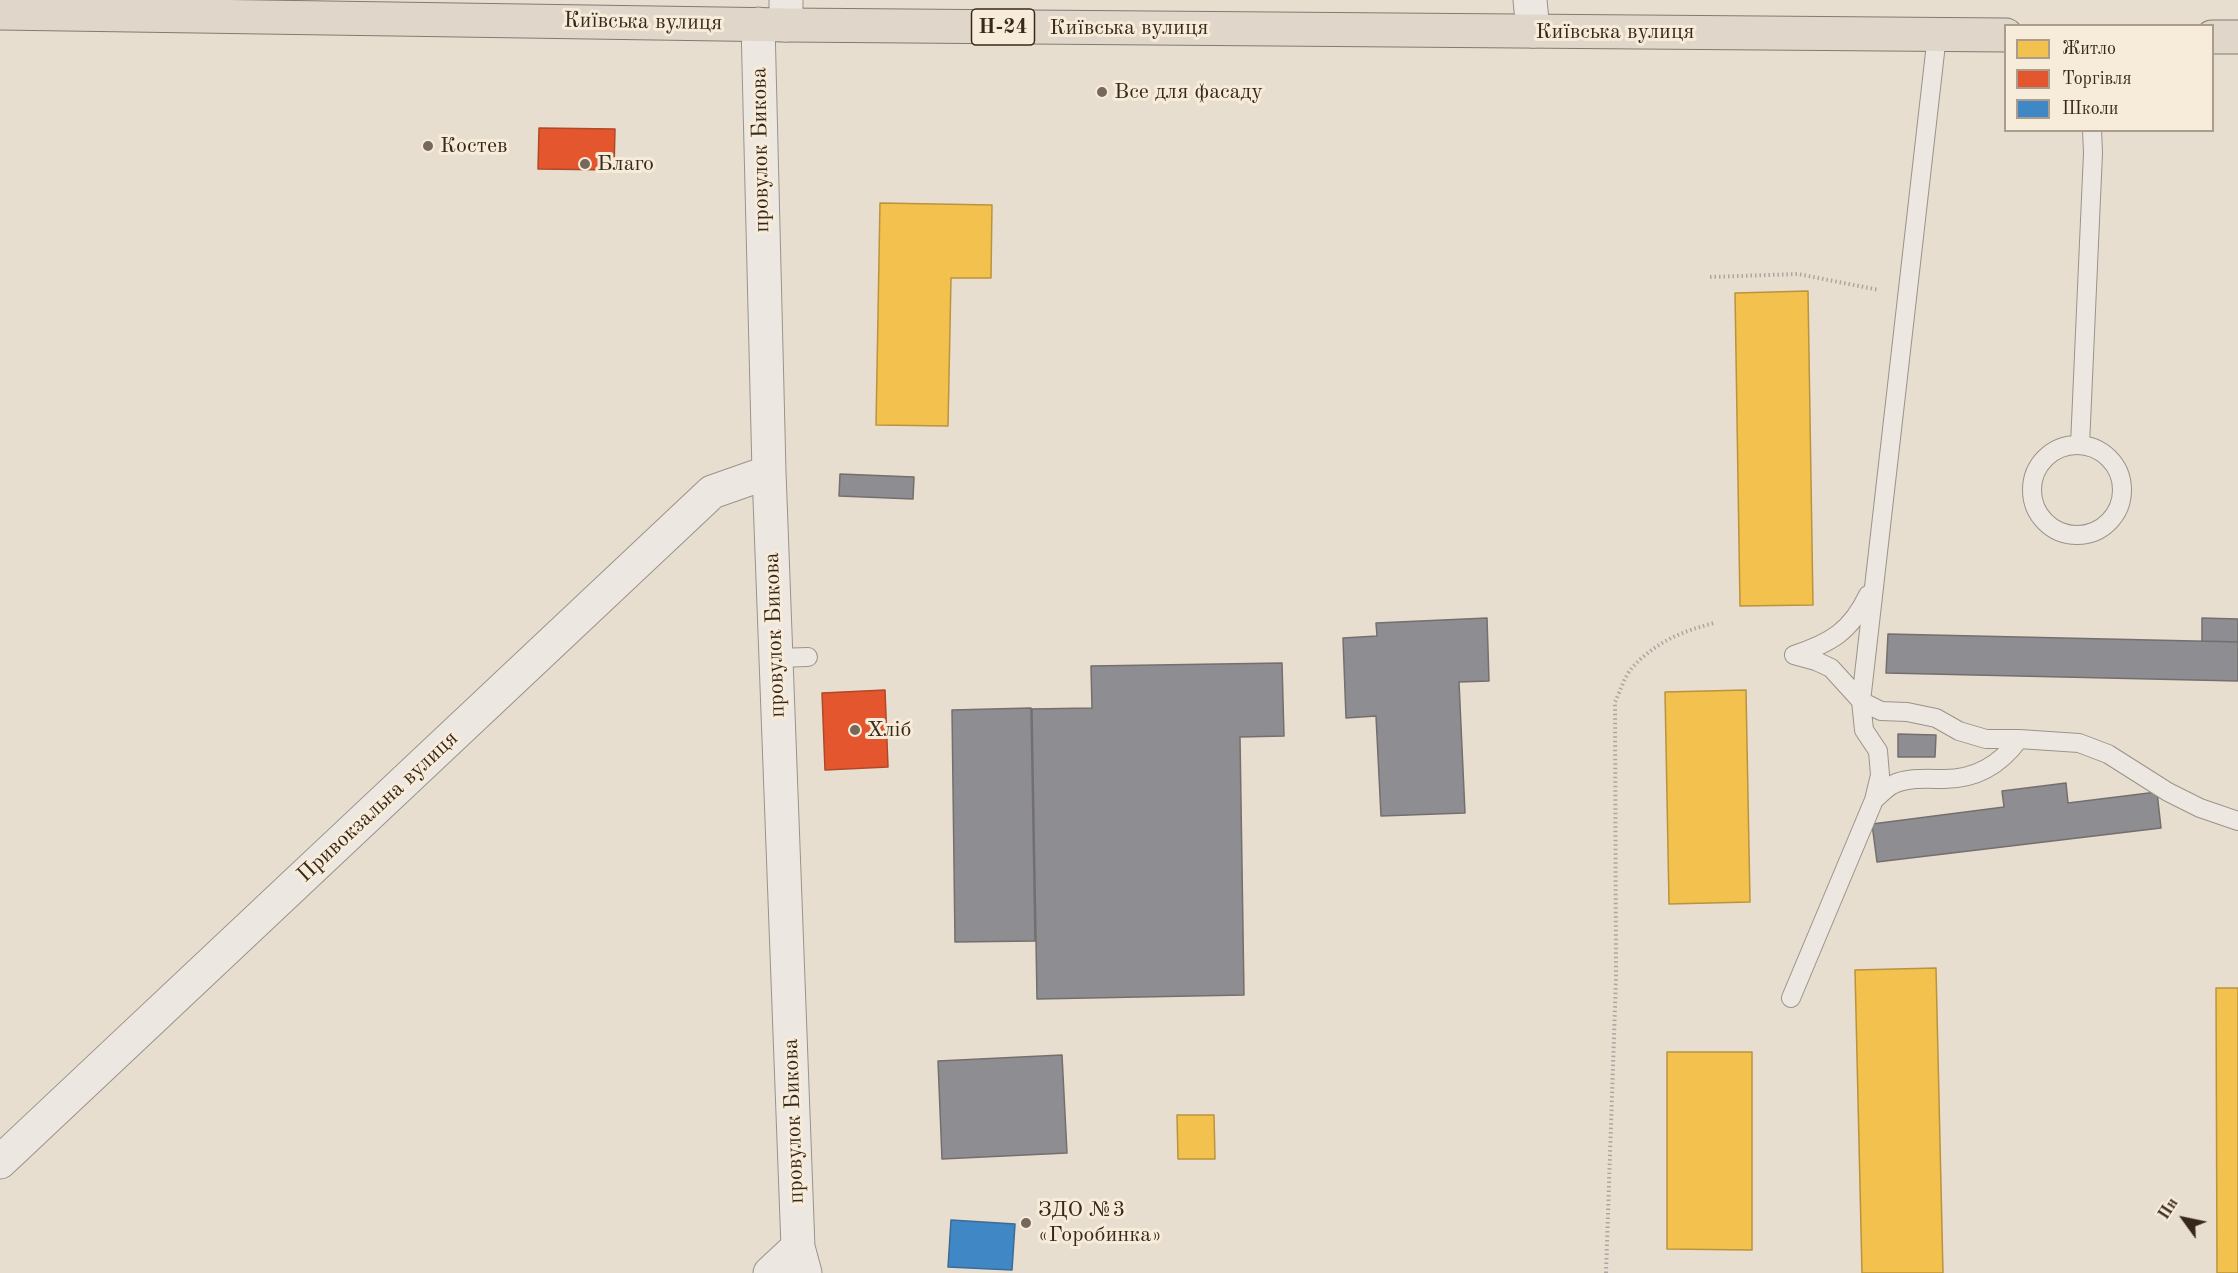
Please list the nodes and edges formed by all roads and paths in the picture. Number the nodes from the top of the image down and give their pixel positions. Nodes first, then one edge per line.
1 (0, 13) edge
2 (777, 16) edge
3 (1532, 16) edge
4 (1937, 35) junction
5 (2004, 35) edge
6 (2214, 37) edge
7 (2238, 38) edge
8 (2092, 132) edge
9 (1710, 277) dead end
10 (1907, 296) junction
11 (2080, 445) junction
12 (769, 472) junction
13 (1875, 577) junction
14 (1714, 623) dead end
15 (808, 657) dead end
16 (776, 658) junction
17 (1861, 701) junction
18 (2019, 739) junction
19 (1874, 800) junction
20 (2238, 821) edge
21 (1791, 998) dead end
22 (0, 1162) edge
23 (802, 1260) edge
24 (771, 1273) edge
25 (1606, 1273) edge

1 - 2 main road, Київська вулиця / Н-24
2 - 3 main road, Київська вулиця / Н-24
2 - 12 street, провулок Бикова
3 - 4 main road, Київська вулиця / Н-24
4 - 5 main road, Київська вулиця / Н-24
4 - 10 lane
6 - 7 main road
8 - 11 lane
9 - 10 path
10 - 13 lane
11 - 11 lane
12 - 16 street, провулок Бикова
12 - 22 street, Привокзальна вулиця
13 - 17 lane
13 - 17 lane
14 - 25 path
15 - 16 lane
16 - 23 street, провулок Бикова
17 - 18 lane
17 - 19 lane
18 - 19 lane
18 - 20 lane
19 - 21 lane
23 - 24 street

